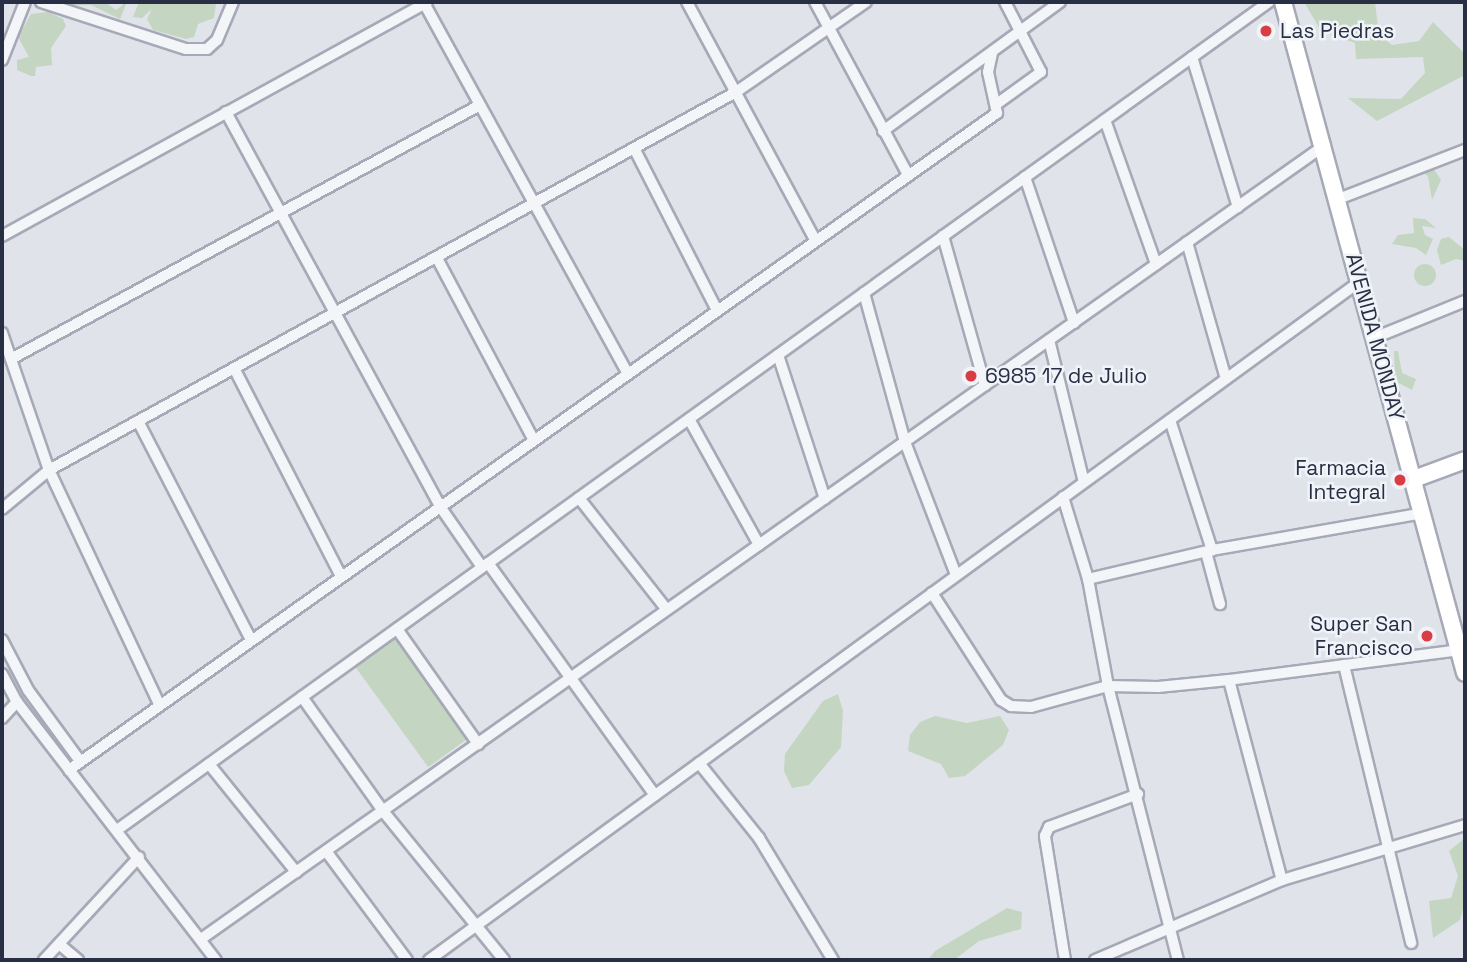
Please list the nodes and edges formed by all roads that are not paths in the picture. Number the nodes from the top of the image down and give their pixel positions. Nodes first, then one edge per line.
1 (25, 2) edge
2 (41, 2) edge
3 (233, 2) edge
4 (687, 2) edge
5 (815, 2) edge
6 (866, 2) edge
7 (1005, 2) edge
8 (1060, 2) edge
9 (1269, 2) edge
10 (1283, 2) edge
11 (425, 3) edge
12 (829, 27) junction
13 (1020, 30) junction
14 (992, 53) junction
15 (1192, 57) junction
16 (2, 60) edge
17 (736, 92) junction
18 (998, 103) junction
19 (480, 105) junction
20 (226, 113) junction
21 (1105, 120) junction
22 (883, 131) junction
23 (1325, 145) junction
24 (1465, 149) edge
25 (635, 150) junction
26 (908, 176) junction
27 (1025, 177) junction
28 (1338, 200) junction
29 (535, 206) junction
30 (1237, 207) junction
31 (281, 213) junction
32 (2, 236) edge
33 (943, 236) junction
34 (815, 240) junction
35 (1187, 242) junction
36 (438, 260) junction
37 (1156, 264) junction
38 (1359, 282) junction
39 (864, 293) junction
40 (1465, 301) edge
41 (717, 310) junction
42 (334, 312) junction
43 (1074, 323) junction
44 (2, 333) edge
45 (1374, 338) junction
46 (1049, 340) junction
47 (778, 355) junction
48 (11, 359) junction
49 (234, 368) junction
50 (627, 373) junction
51 (1226, 379) junction
52 (985, 385) junction
53 (689, 419) junction
54 (1170, 420) junction
55 (138, 421) junction
56 (533, 439) junction
57 (905, 442) junction
58 (1465, 460) edge
59 (49, 470) junction
60 (1414, 479) junction
61 (1084, 482) junction
62 (1063, 497) junction
63 (579, 498) junction
64 (825, 499) junction
65 (439, 505) junction
66 (2, 509) edge
67 (1424, 513) junction
68 (759, 545) junction
69 (1209, 551) junction
70 (485, 565) junction
71 (341, 574) junction
72 (956, 575) junction
73 (1088, 579) junction
74 (932, 593) junction
75 (1220, 604) dead end
76 (667, 610) junction
77 (1459, 628) edge
78 (397, 629) junction
79 (250, 638) junction
80 (2, 640) edge
81 (1459, 650) junction
82 (1344, 664) junction
83 (1465, 673) edge
84 (2, 674) edge
85 (572, 677) junction
86 (1229, 680) junction
87 (1108, 685) junction
88 (302, 697) junction
89 (17, 702) junction
90 (159, 704) junction
91 (2, 718) edge
92 (478, 744) junction
93 (80, 761) junction
94 (699, 763) junction
95 (209, 764) junction
96 (68, 769) junction
97 (1138, 794) junction
98 (655, 795) junction
99 (383, 811) junction
100 (1465, 825) edge
101 (117, 830) junction
102 (1387, 847) junction
103 (326, 851) junction
104 (139, 857) junction
105 (296, 872) junction
106 (1282, 880) junction
107 (479, 924) junction
108 (1170, 926) junction
109 (201, 939) junction
110 (1411, 943) dead end
111 (59, 944) junction
112 (44, 960) edge
113 (78, 960) edge
114 (216, 960) edge
115 (407, 960) edge
116 (429, 960) edge
117 (504, 960) edge
118 (833, 960) edge
119 (1065, 960) edge
120 (1095, 960) edge
121 (1178, 960) edge

1 - 16 street
2 - 3 street
4 - 17 street
5 - 12 street
6 - 12 street
7 - 13 street
8 - 13 street
9 - 15 street
10 - 23 main road, AVENIDA MONDAY
11 - 19 street
11 - 20 street
12 - 17 street
12 - 22 street
13 - 14 street
13 - 18 street
14 - 18 street
14 - 22 street
15 - 21 street
15 - 30 street
17 - 25 street
17 - 34 street
18 - 26 street
19 - 29 street
19 - 31 street
20 - 31 street
20 - 32 street
21 - 27 street
21 - 37 street
22 - 26 street
23 - 28 main road, AVENIDA MONDAY
23 - 30 street
24 - 28 street
25 - 29 street
25 - 41 street
26 - 34 street
27 - 33 street
27 - 43 street
28 - 38 main road, AVENIDA MONDAY
29 - 36 street
29 - 50 street
30 - 35 street
31 - 42 street
31 - 48 street
33 - 39 street
33 - 52 street
34 - 41 street
35 - 37 street
35 - 51 street
36 - 42 street
36 - 56 street
37 - 43 street
38 - 45 main road, AVENIDA MONDAY
38 - 51 street
39 - 47 street
39 - 57 street
40 - 45 street
41 - 50 street
42 - 49 street
42 - 65 street
43 - 46 street
44 - 48 street
45 - 60 main road, AVENIDA MONDAY
46 - 52 street
46 - 61 street
47 - 53 street
47 - 64 street
48 - 59 street
49 - 55 street
49 - 71 street
50 - 56 street
51 - 54 street
52 - 57 street
53 - 63 street
53 - 68 street
54 - 61 street
54 - 69 street
55 - 59 street
55 - 79 street
56 - 65 street
57 - 64 street
57 - 72 street
58 - 60 main road
59 - 66 street
59 - 90 street
60 - 67 main road, AVENIDA MONDAY
61 - 62 street
62 - 72 street
62 - 73 street
63 - 70 street
63 - 76 street
64 - 68 street
65 - 70 street
65 - 71 street
67 - 69 street
67 - 77 main road, AVENIDA MONDAY
68 - 76 street
69 - 73 street
69 - 75 street
70 - 78 street
70 - 85 street
71 - 79 street
72 - 74 street
73 - 87 street
74 - 87 street
74 - 94 street
76 - 85 street
77 - 81 main road, AVENIDA MONDAY
78 - 88 street
78 - 92 street
79 - 90 street
80 - 93 street
81 - 82 street
81 - 83 main road, AVENIDA MONDAY
82 - 86 street
82 - 102 street
84 - 89 street
85 - 92 street
85 - 98 street
86 - 87 street
86 - 106 street
87 - 97 street
88 - 95 street
88 - 99 street
89 - 91 street
89 - 96 street
90 - 93 street
92 - 99 street
93 - 96 street
94 - 98 street
94 - 118 street
95 - 101 street
95 - 105 street
96 - 101 street
97 - 108 street
97 - 119 street
98 - 107 street
99 - 103 street
99 - 107 street
100 - 102 street
101 - 104 street
102 - 106 street
102 - 110 street
103 - 105 street
103 - 115 street
104 - 109 street
104 - 111 street
105 - 109 street
106 - 108 street
107 - 116 street
107 - 117 street
108 - 120 street
108 - 121 street
109 - 114 street
111 - 112 street
111 - 113 street

